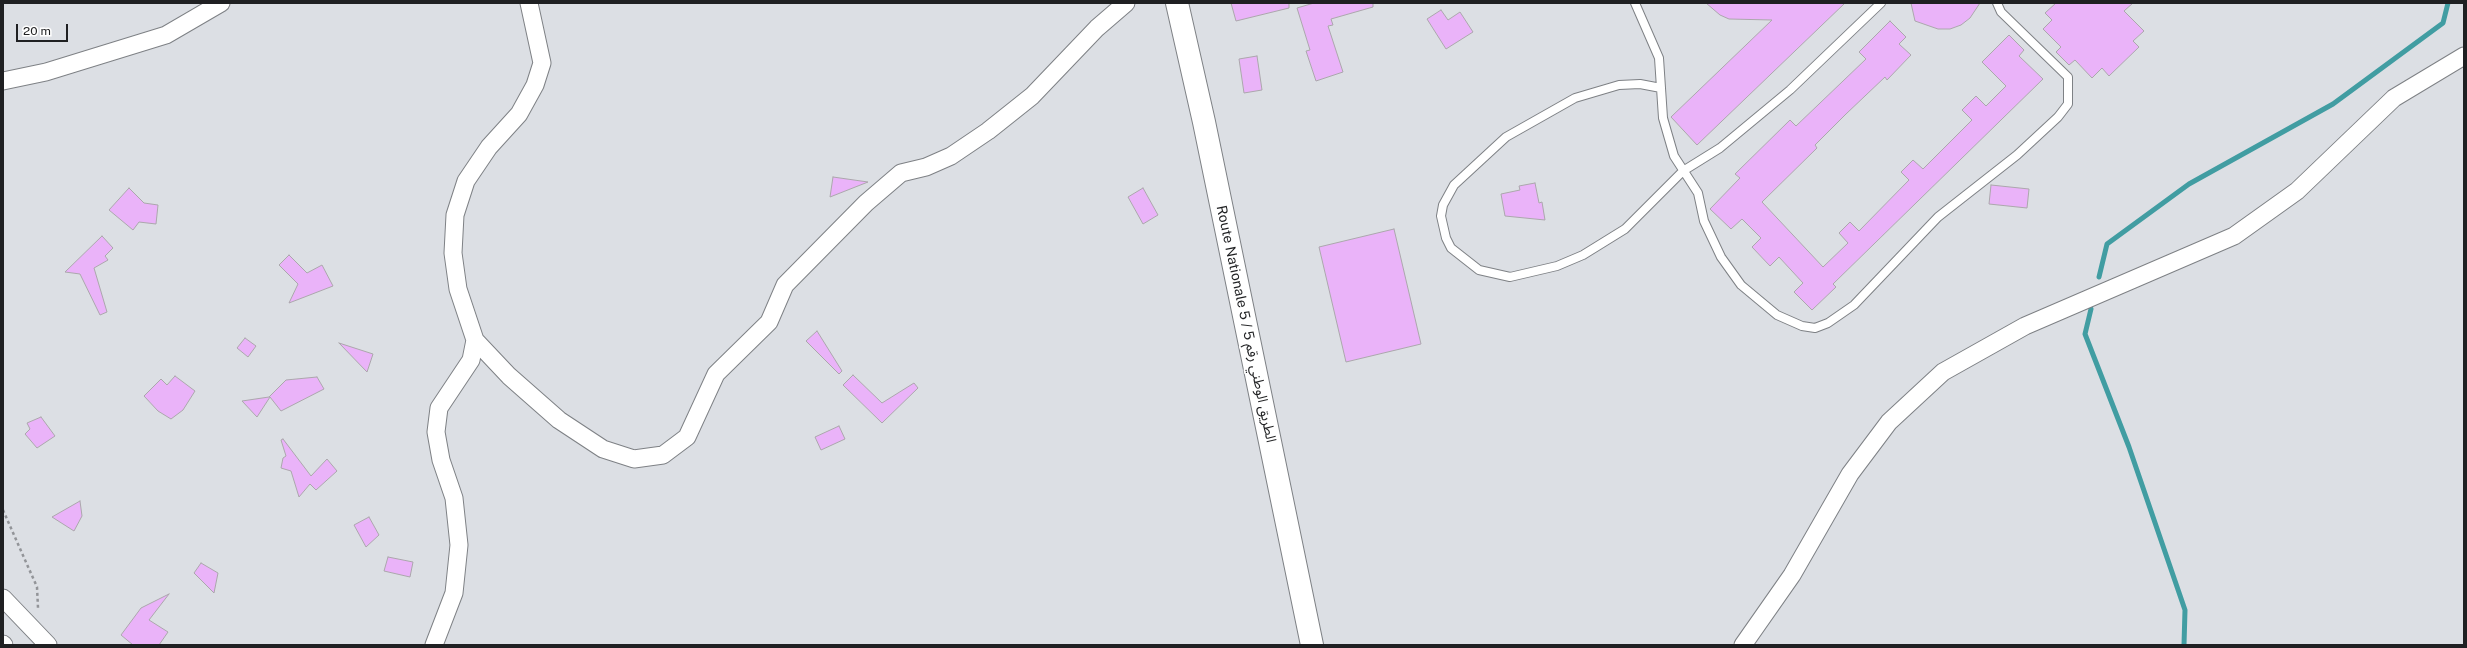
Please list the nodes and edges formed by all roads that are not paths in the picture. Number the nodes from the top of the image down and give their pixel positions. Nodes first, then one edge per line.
1 (221, 3) edge
2 (529, 3) edge
3 (1126, 3) edge
4 (1176, 3) edge
5 (1634, 3) edge
6 (1881, 3) edge
7 (1997, 3) edge
8 (2464, 56) edge
9 (3, 82) edge
10 (1661, 88) junction
11 (1683, 171) junction
12 (475, 340) junction
13 (3, 598) edge
14 (43, 641) edge
15 (434, 645) edge
16 (1312, 645) edge
17 (1743, 645) edge

1 - 9 street
2 - 12 street
3 - 12 street
4 - 16 main road, Route Nationale 5 / الطريق الوطني رقم 5
5 - 10 lane
6 - 11 lane
7 - 11 lane
8 - 17 street
10 - 11 lane
10 - 11 lane
12 - 15 street
13 - 14 street

